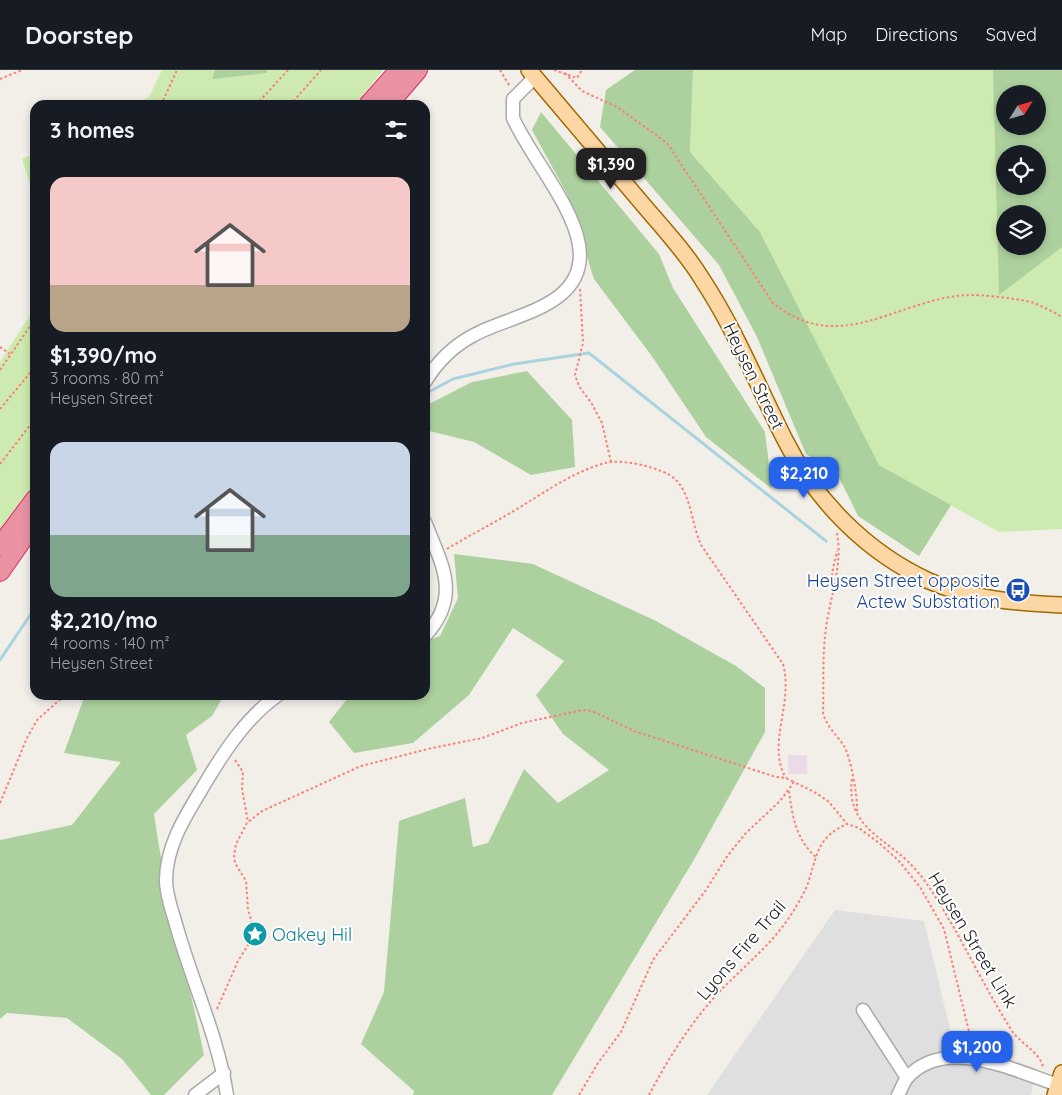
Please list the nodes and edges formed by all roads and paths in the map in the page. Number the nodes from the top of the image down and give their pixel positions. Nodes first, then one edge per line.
1 (22, 70) edge
2 (177, 70) edge
3 (288, 70) edge
4 (322, 70) edge
5 (399, 70) edge
6 (418, 70) edge
7 (500, 70) edge
8 (554, 70) edge
9 (582, 70) edge
10 (531, 72) edge
11 (565, 73) junction
12 (0, 79) edge
13 (516, 95) junction
14 (163, 100) edge
15 (261, 100) edge
16 (295, 100) edge
17 (372, 100) edge
18 (392, 100) edge
19 (575, 276) junction
20 (1062, 316) edge
21 (30, 326) edge
22 (0, 347) edge
23 (10, 354) junction
24 (0, 370) edge
25 (30, 373) edge
26 (430, 375) edge
27 (0, 409) edge
28 (30, 425) edge
29 (611, 462) junction
30 (0, 464) edge
31 (30, 506) edge
32 (835, 526) dead end
33 (30, 529) edge
34 (430, 533) edge
35 (0, 546) edge
36 (838, 549) junction
37 (439, 554) junction
38 (0, 572) edge
39 (833, 586) junction
40 (1062, 605) edge
41 (430, 631) edge
42 (60, 700) edge
43 (272, 700) edge
44 (225, 753) junction
45 (786, 778) junction
46 (852, 779) junction
47 (794, 782) junction
48 (789, 791) junction
49 (0, 803) edge
50 (857, 812) junction
51 (248, 822) junction
52 (848, 824) junction
53 (816, 857) junction
54 (862, 1010) dead end
55 (209, 1025) junction
56 (976, 1058) junction
57 (224, 1073) junction
58 (907, 1078) junction
59 (1041, 1080) junction
60 (1058, 1084) edge
61 (195, 1095) edge
62 (227, 1095) edge
63 (579, 1095) edge
64 (649, 1095) edge
65 (898, 1095) edge

1 - 12 path
2 - 14 path
3 - 15 path
4 - 16 path
5 - 17 highway
6 - 18 highway
7 - 13 path
8 - 11 path
9 - 11 path
10 - 13 street
10 - 40 main road, Heysen Street
11 - 20 path
13 - 19 street
19 - 26 street
19 - 29 path
21 - 23 path
22 - 23 path
23 - 24 path
25 - 27 path
28 - 30 path
29 - 37 path
29 - 45 path
31 - 35 highway
32 - 36 path, Heysen Street Link
33 - 38 highway
34 - 37 street
36 - 39 path, Heysen Street Link
36 - 39 path, Heysen Street Link
37 - 41 street
39 - 46 path, Heysen Street Link
42 - 49 path
43 - 44 street
44 - 51 path
44 - 55 street
45 - 47 path
45 - 51 path
46 - 50 path, Heysen Street Link
46 - 50 path, Heysen Street Link
47 - 48 path
47 - 52 path
48 - 53 path
48 - 63 path
50 - 59 path, Heysen Street Link
51 - 55 path
52 - 53 path, Lyons Fire Trail
52 - 56 path
53 - 64 path, Lyons Fire Trail
54 - 58 street
55 - 57 street
56 - 58 street
56 - 59 street
57 - 61 street
57 - 62 street
58 - 65 street
59 - 60 street

